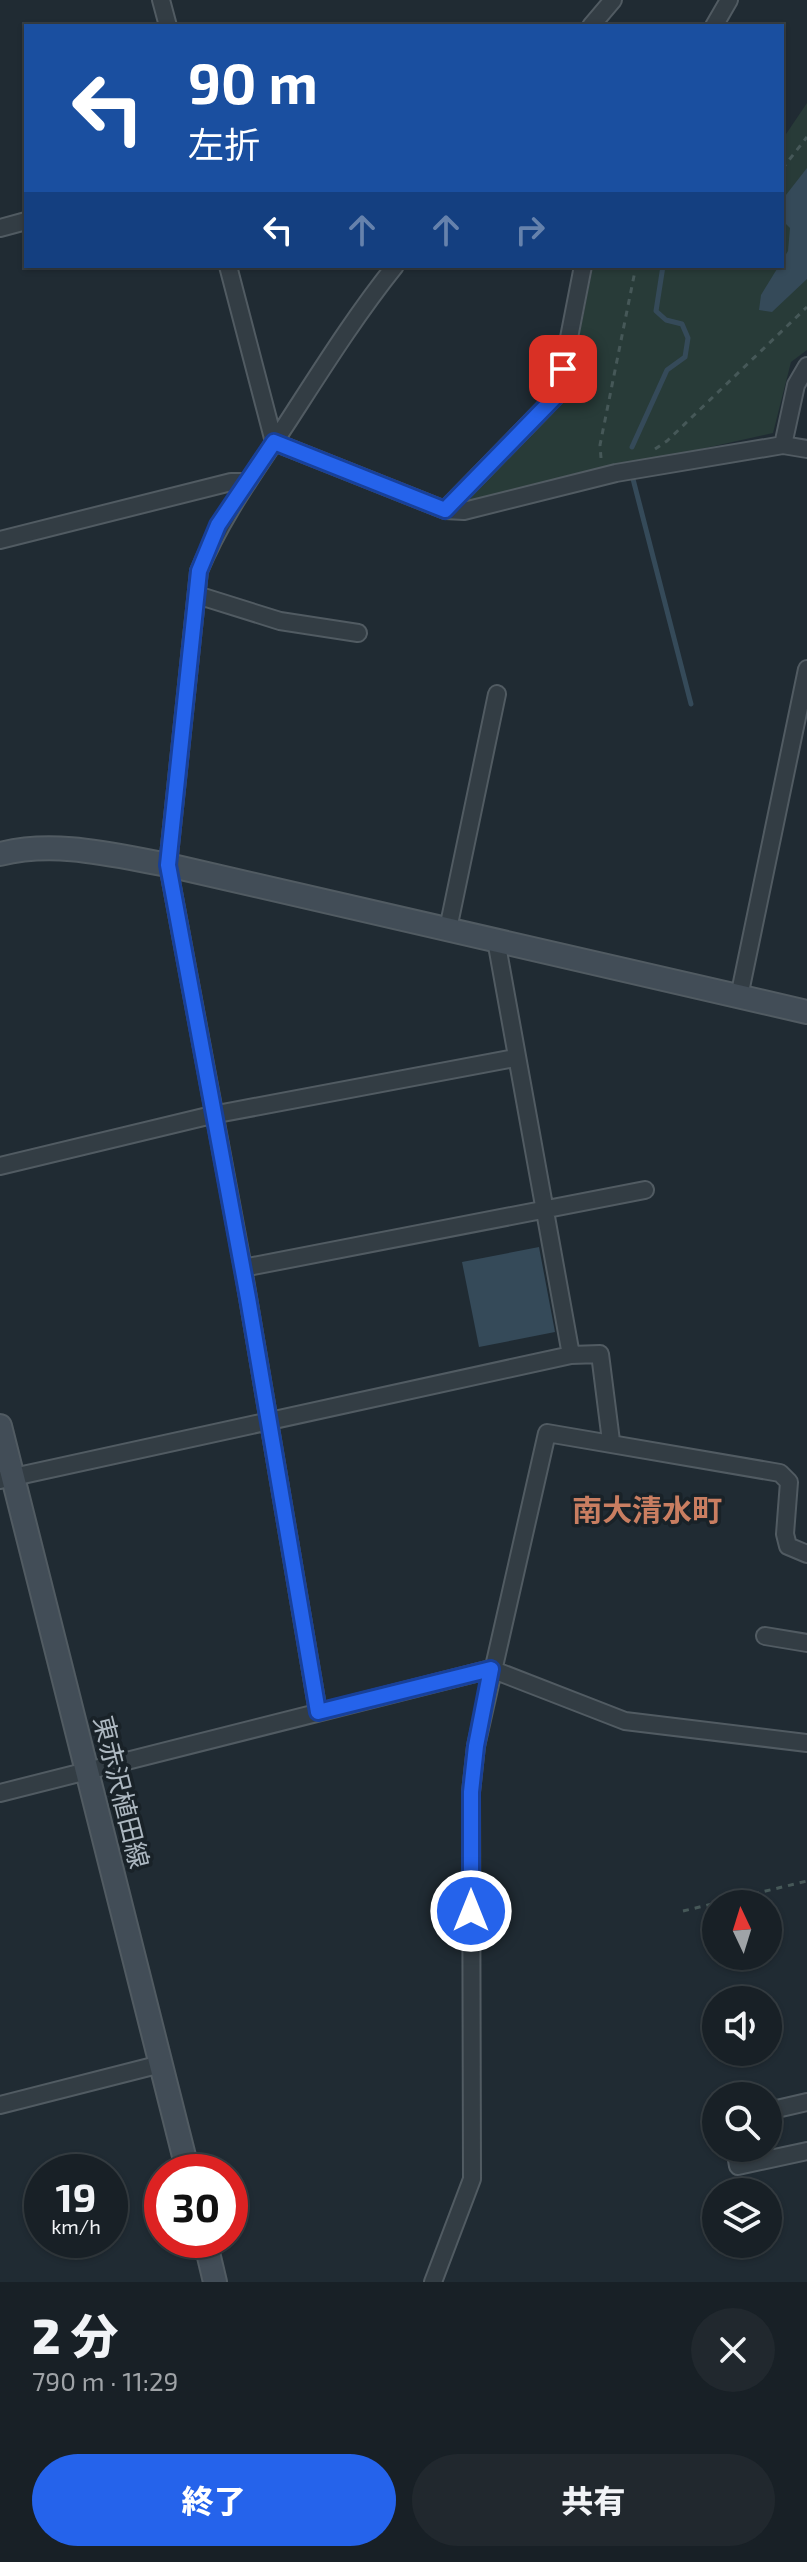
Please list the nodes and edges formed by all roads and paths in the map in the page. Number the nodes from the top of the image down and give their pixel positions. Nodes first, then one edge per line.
1 (161, 0) edge
2 (613, 0) edge
3 (729, 0) edge
4 (167, 24) edge
5 (593, 24) edge
6 (715, 24) edge
7 (807, 137) edge
8 (784, 166) edge
9 (24, 222) edge
10 (0, 228) edge
11 (229, 268) edge
12 (393, 268) edge
13 (583, 268) edge
14 (636, 268) edge
15 (807, 307) edge
16 (807, 366) edge
17 (274, 442) junction
18 (783, 445) junction
19 (807, 449) edge
20 (650, 452) dead end
21 (612, 460) dead end
22 (246, 482) junction
23 (445, 510) junction
24 (0, 540) edge
25 (197, 595) junction
26 (358, 633) dead end
27 (807, 669) edge
28 (497, 694) dead end
29 (801, 737) edge
30 (0, 854) edge
31 (168, 865) junction
32 (448, 929) junction
33 (496, 940) junction
34 (739, 997) junction
35 (807, 1012) edge
36 (515, 1058) junction
37 (212, 1115) junction
38 (0, 1166) edge
39 (645, 1190) dead end
40 (543, 1209) junction
41 (243, 1268) junction
42 (571, 1355) junction
43 (270, 1420) junction
44 (0, 1426) edge
45 (611, 1441) junction
46 (6, 1479) edge
47 (807, 1554) edge
48 (765, 1636) dead end
49 (807, 1643) edge
50 (491, 1669) junction
51 (318, 1712) junction
52 (807, 1743) edge
53 (86, 1771) junction
54 (0, 1793) edge
55 (807, 1881) edge
56 (683, 1911) dead end
57 (161, 2064) junction
58 (807, 2102) edge
59 (0, 2105) edge
60 (782, 2108) edge
61 (807, 2151) edge
62 (184, 2154) edge
63 (782, 2156) edge
64 (737, 2162) edge
65 (756, 2162) edge
66 (209, 2258) edge
67 (215, 2282) edge
68 (433, 2282) edge

1 - 4 street
2 - 5 street
3 - 6 street
7 - 8 path
9 - 10 street
11 - 17 street
12 - 17 street
13 - 23 street
14 - 21 path
15 - 20 path
16 - 18 street
17 - 22 street
17 - 23 street
18 - 19 street
18 - 23 street
22 - 24 street
22 - 25 street
25 - 26 street
25 - 31 street
27 - 29 street
28 - 32 street
29 - 34 street
30 - 31 street
31 - 32 street
31 - 37 street
32 - 33 street
33 - 34 street
33 - 36 street
34 - 35 street
36 - 37 street
36 - 40 street
37 - 38 street
37 - 41 street
39 - 40 street
40 - 41 street
40 - 42 street
41 - 43 street
42 - 43 street
42 - 45 street
43 - 46 street
43 - 51 street
44 - 46 street, 東赤沢植田線
45 - 47 street
45 - 50 street
46 - 53 street, 東赤沢植田線
48 - 49 street
50 - 51 street
50 - 52 street
50 - 68 street
51 - 53 street
53 - 54 street
53 - 57 street, 東赤沢植田線
55 - 56 path
57 - 59 street
57 - 62 street, 東赤沢植田線
58 - 60 street
61 - 63 street
64 - 65 street
66 - 67 street

